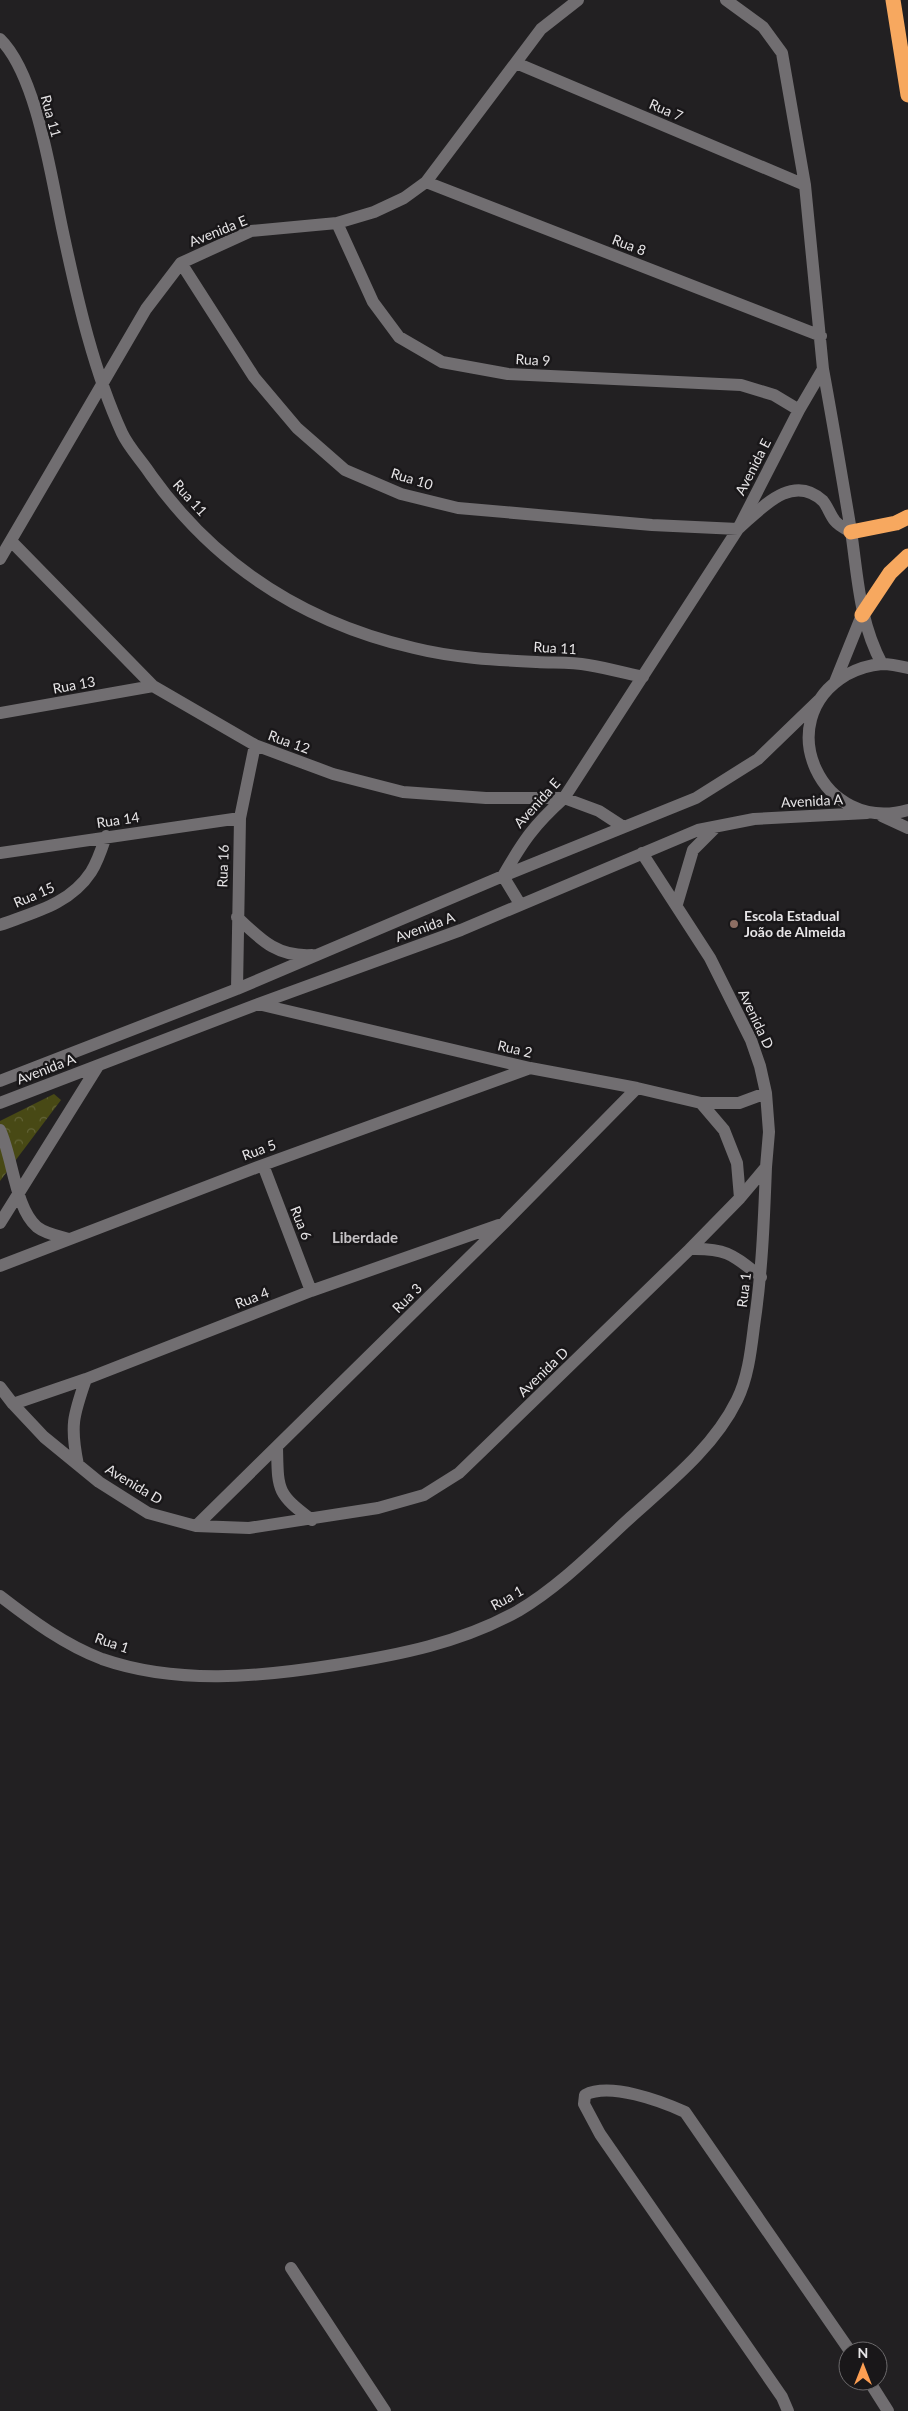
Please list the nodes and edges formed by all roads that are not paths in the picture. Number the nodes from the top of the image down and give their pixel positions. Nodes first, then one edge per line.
1 (578, 0) edge
2 (726, 0) edge
3 (893, 0) edge
4 (0, 39) edge
5 (516, 63) junction
6 (908, 96) edge
7 (426, 182) junction
8 (806, 185) junction
9 (337, 223) junction
10 (181, 263) junction
11 (821, 336) junction
12 (823, 369) junction
13 (102, 385) junction
14 (799, 410) junction
15 (908, 517) edge
16 (738, 529) junction
17 (851, 532) junction
18 (11, 542) junction
19 (908, 556) edge
20 (0, 559) edge
21 (862, 615) junction
22 (882, 664) junction
23 (908, 668) edge
24 (643, 677) junction
25 (835, 682) junction
26 (153, 686) junction
27 (819, 700) junction
28 (0, 713) edge
29 (255, 746) junction
30 (564, 798) junction
31 (908, 810) edge
32 (871, 813) junction
33 (240, 818) junction
34 (622, 826) junction
35 (716, 827) junction
36 (908, 828) edge
37 (106, 836) junction
38 (642, 852) junction
39 (0, 853) edge
40 (503, 876) junction
41 (520, 904) junction
42 (677, 904) junction
43 (237, 917) junction
44 (0, 925) edge
45 (319, 954) junction
46 (237, 989) junction
47 (258, 1004) junction
48 (98, 1066) junction
49 (530, 1068) junction
50 (0, 1081) edge
51 (637, 1088) junction
52 (766, 1093) junction
53 (0, 1103) edge
54 (701, 1104) junction
55 (0, 1130) edge
56 (263, 1165) junction
57 (766, 1167) junction
58 (19, 1191) junction
59 (740, 1198) junction
60 (0, 1223) edge
61 (503, 1224) junction
62 (70, 1239) junction
63 (690, 1249) junction
64 (0, 1266) edge
65 (761, 1277) junction
66 (311, 1292) junction
67 (86, 1379) junction
68 (0, 1387) edge
69 (13, 1404) junction
70 (278, 1447) junction
71 (78, 1465) junction
72 (312, 1520) junction
73 (196, 1526) junction
74 (0, 1596) edge
75 (292, 2268) dead end
76 (843, 2341) edge
77 (876, 2391) edge
78 (385, 2411) edge
79 (788, 2411) edge
80 (888, 2411) edge

1 - 5 street, Avenida E
2 - 8 street
3 - 6 highway
4 - 13 street, Rua 11
5 - 7 street, Avenida E
5 - 8 street, Rua 7
7 - 9 street, Avenida E
7 - 11 street, Rua 8
8 - 11 street
9 - 10 street, Avenida E
9 - 14 street, Rua 9
10 - 13 street, Avenida E
10 - 16 street, Rua 10
11 - 12 street
12 - 14 street, Avenida E
12 - 17 street
13 - 18 street, Avenida E
13 - 24 street, Rua 11
14 - 16 street, Avenida E
15 - 17 highway
16 - 17 street
16 - 24 street, Avenida E
17 - 21 street
18 - 20 street, Avenida E
18 - 26 street, Rua 12
19 - 21 highway
21 - 22 street
21 - 25 street
22 - 23 street
22 - 25 street
24 - 30 street, Avenida E
25 - 27 street, Avenida A
26 - 28 street, Rua 13
26 - 29 street, Rua 12
27 - 32 street
27 - 34 street, Avenida A
29 - 30 street, Rua 12
29 - 33 street, Rua 16
30 - 34 street, Rua 12
30 - 40 street, Avenida E
31 - 32 street, Avenida A
32 - 35 street, Avenida A
32 - 36 street
33 - 37 street, Rua 14
33 - 43 street, Rua 16
34 - 40 street, Avenida A
35 - 38 street, Avenida A
35 - 42 street
37 - 39 street, Rua 14
37 - 44 street, Rua 15
38 - 41 street, Avenida A
38 - 42 street, Avenida D
40 - 41 street
40 - 45 street, Avenida A
41 - 47 street, Avenida A
42 - 52 street, Avenida D
43 - 45 street
43 - 46 street, Rua 16
45 - 46 street, Avenida A
46 - 50 street, Avenida A
47 - 48 street, Avenida A
47 - 49 street, Rua 2
48 - 53 street, Avenida A
48 - 58 street
49 - 51 street, Rua 2
49 - 56 street, Rua 5
51 - 54 street, Rua 2
51 - 61 street, Rua 3
52 - 54 street, Rua 2
52 - 57 street, Avenida D
54 - 59 street
55 - 58 street
56 - 62 street, Rua 5
56 - 66 street, Rua 6
57 - 59 street, Avenida D
57 - 65 street, Rua 1
58 - 60 street
58 - 62 street
59 - 63 street, Avenida D
61 - 66 street, Rua 4
61 - 70 street, Rua 3
62 - 64 street, Rua 5
63 - 65 street
63 - 72 street, Avenida D
65 - 74 street, Rua 1
66 - 67 street, Rua 4
67 - 69 street, Rua 4
67 - 71 street
68 - 69 street, Avenida D
69 - 71 street, Avenida D
70 - 72 street
70 - 73 street, Rua 3
71 - 73 street, Avenida D
72 - 73 street, Avenida D
75 - 78 street
76 - 79 street
77 - 80 street

